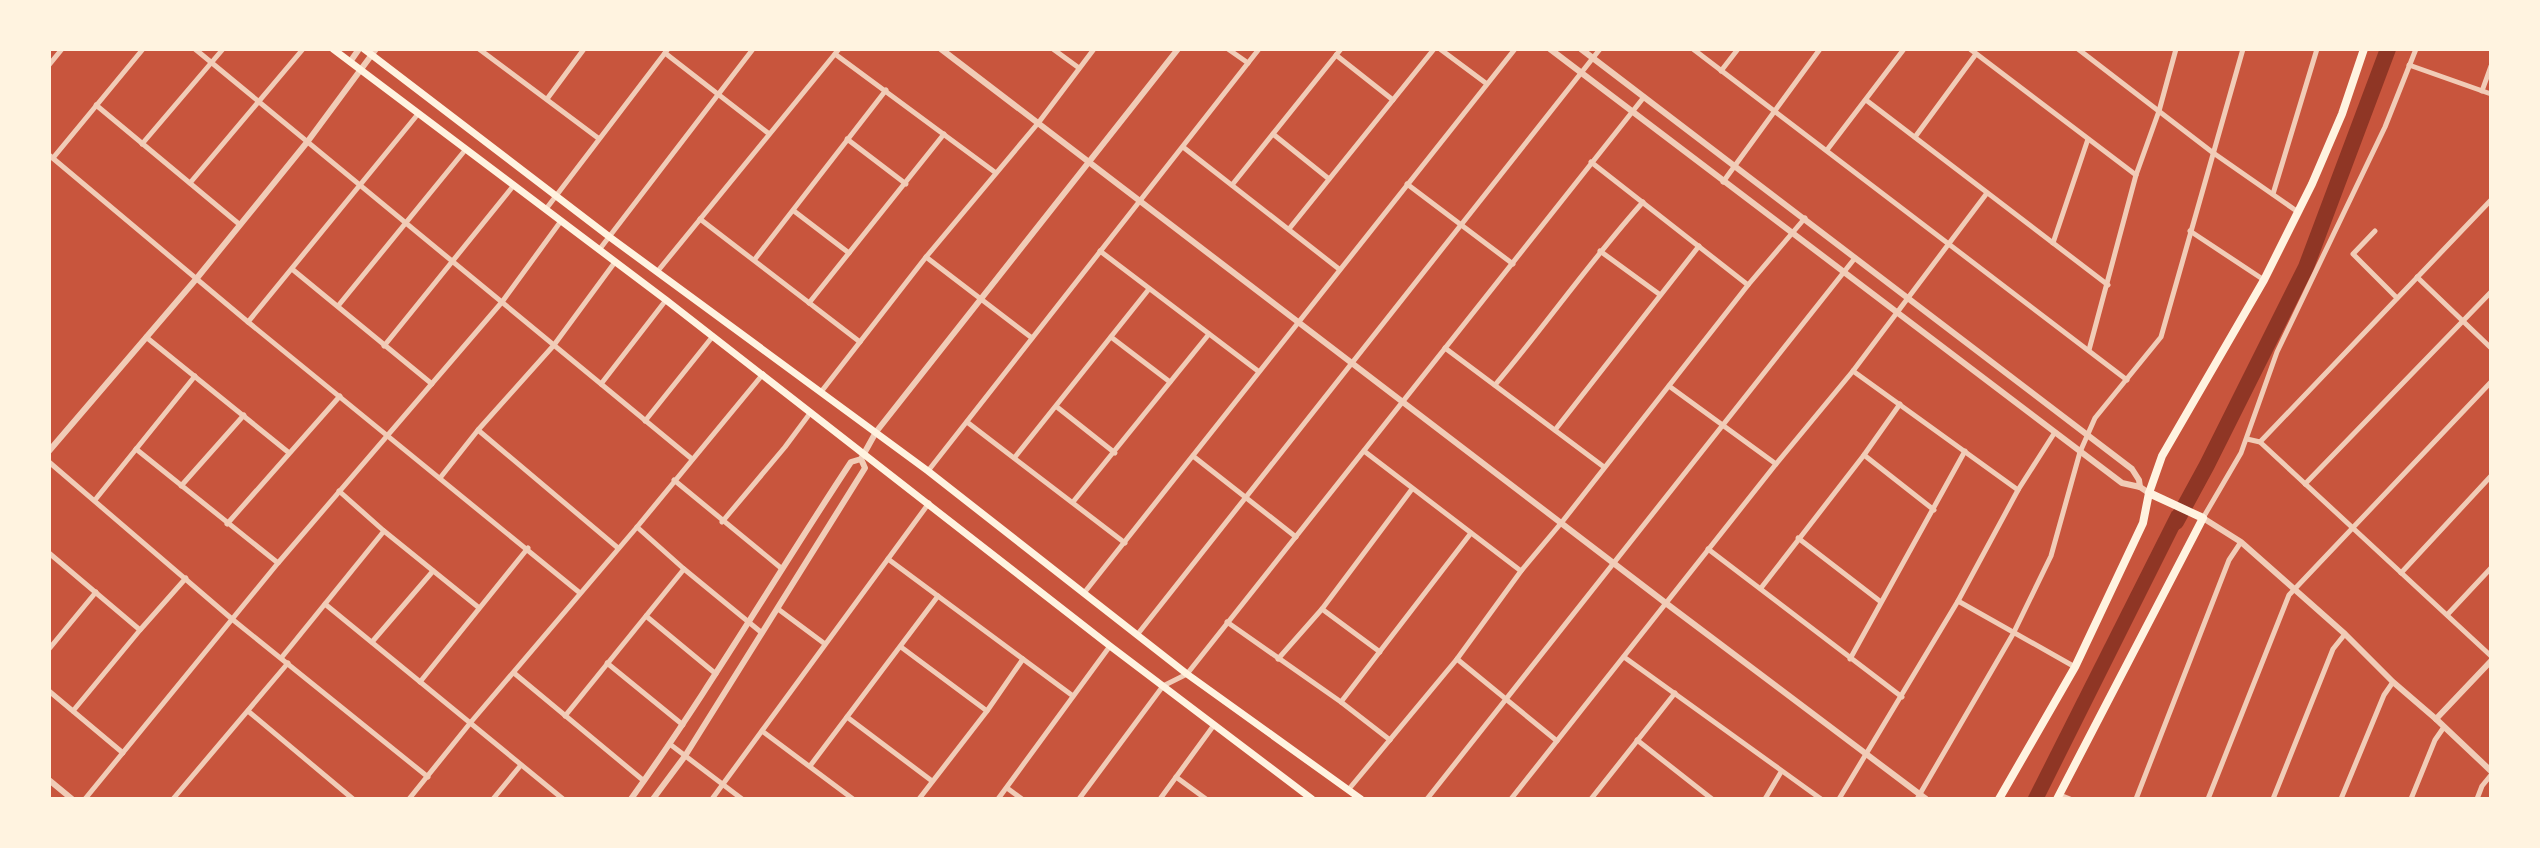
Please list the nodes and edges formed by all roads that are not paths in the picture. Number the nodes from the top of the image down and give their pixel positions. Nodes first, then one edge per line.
1 (62, 49) edge
2 (143, 49) edge
3 (195, 49) edge
4 (223, 49) edge
5 (303, 49) edge
6 (332, 49) edge
7 (362, 49) edge
8 (479, 49) edge
9 (584, 49) edge
10 (753, 49) edge
11 (941, 49) edge
12 (1054, 49) edge
13 (1094, 49) edge
14 (1178, 49) edge
15 (1228, 49) edge
16 (1259, 49) edge
17 (1341, 49) edge
18 (1434, 49) edge
19 (1440, 49) edge
20 (1516, 49) edge
21 (1550, 49) edge
22 (1581, 49) edge
23 (1600, 49) edge
24 (1693, 49) edge
25 (1738, 49) edge
26 (1820, 49) edge
27 (1903, 49) edge
28 (1970, 49) edge
29 (2078, 49) edge
30 (2176, 49) edge
31 (2243, 49) edge
32 (2318, 49) edge
33 (2364, 49) edge
34 (2416, 49) edge
35 (666, 51) edge
36 (374, 52) edge
37 (837, 52) edge
38 (1976, 54) junction
39 (1336, 55) junction
40 (1593, 58) junction
41 (212, 62) junction
42 (350, 62) junction
43 (1248, 63) junction
44 (49, 65) edge
45 (2409, 65) junction
46 (2491, 66) edge
47 (1080, 68) junction
48 (361, 71) junction
49 (1721, 71) junction
50 (1582, 72) junction
51 (1487, 83) junction
52 (886, 90) junction
53 (2482, 91) junction
54 (718, 94) junction
55 (2491, 94) edge
56 (1644, 97) junction
57 (547, 99) junction
58 (1393, 100) junction
59 (1866, 100) junction
60 (259, 101) junction
61 (96, 105) junction
62 (1774, 110) junction
63 (1633, 111) junction
64 (2160, 111) junction
65 (418, 114) junction
66 (1039, 122) junction
67 (768, 133) junction
68 (944, 134) junction
69 (1273, 134) junction
70 (1915, 137) junction
71 (598, 138) junction
72 (847, 139) junction
73 (2088, 139) junction
74 (308, 141) junction
75 (142, 144) junction
76 (1183, 146) junction
77 (466, 149) junction
78 (1827, 150) junction
79 (2212, 152) junction
80 (51, 157) edge
81 (1090, 161) junction
82 (1591, 162) junction
83 (1734, 164) junction
84 (996, 173) junction
85 (2136, 175) junction
86 (1329, 179) junction
87 (1723, 182) junction
88 (190, 183) junction
89 (906, 184) junction
90 (1407, 184) junction
91 (514, 185) junction
92 (1232, 185) junction
93 (360, 187) junction
94 (1987, 193) junction
95 (2273, 194) junction
96 (557, 196) junction
97 (1141, 200) junction
98 (2491, 200) edge
99 (1643, 202) junction
100 (546, 209) junction
101 (794, 211) junction
102 (2298, 212) junction
103 (1805, 218) junction
104 (701, 219) junction
105 (561, 221) junction
106 (239, 224) junction
107 (406, 224) junction
108 (1460, 224) junction
109 (1289, 229) junction
110 (2190, 230) junction
111 (2375, 231) dead end
112 (1793, 234) junction
113 (609, 237) junction
114 (2053, 243) junction
115 (1948, 244) junction
116 (1699, 246) junction
117 (599, 250) junction
118 (1100, 251) junction
119 (1600, 251) junction
120 (849, 253) junction
121 (926, 257) junction
122 (1855, 258) junction
123 (755, 259) junction
124 (454, 262) junction
125 (615, 262) junction
126 (1513, 264) junction
127 (292, 269) junction
128 (1339, 269) junction
129 (657, 272) junction
130 (1845, 272) junction
131 (2417, 277) junction
132 (197, 278) junction
133 (2264, 281) junction
134 (1748, 285) junction
135 (2108, 285) junction
136 (1149, 289) junction
137 (2491, 292) edge
138 (1659, 294) junction
139 (1907, 298) junction
140 (2397, 298) junction
141 (980, 299) junction
142 (666, 300) junction
143 (502, 302) junction
144 (809, 303) junction
145 (338, 306) junction
146 (1896, 312) junction
147 (1298, 321) junction
148 (2463, 321) junction
149 (248, 322) junction
150 (1209, 334) junction
151 (713, 336) junction
152 (146, 337) junction
153 (1111, 337) junction
154 (1032, 338) junction
155 (860, 342) junction
156 (554, 345) junction
157 (384, 346) junction
158 (1445, 348) junction
159 (2491, 348) edge
160 (2089, 350) junction
161 (1980, 352) junction
162 (1352, 362) junction
163 (1969, 366) junction
164 (1258, 370) junction
165 (1853, 370) junction
166 (762, 374) junction
167 (195, 376) junction
168 (2127, 380) junction
169 (1170, 382) junction
170 (2491, 382) edge
171 (432, 384) junction
172 (601, 384) junction
173 (1495, 385) junction
174 (1669, 386) junction
175 (821, 392) junction
176 (340, 396) junction
177 (1404, 401) junction
178 (1900, 404) junction
179 (1057, 407) junction
180 (811, 412) junction
181 (244, 415) junction
182 (645, 421) junction
183 (967, 422) junction
184 (1723, 425) junction
185 (478, 430) junction
186 (1555, 430) junction
187 (876, 432) junction
188 (2054, 432) junction
189 (2088, 435) junction
190 (389, 436) junction
191 (2247, 439) junction
192 (2260, 442) junction
193 (136, 449) junction
194 (49, 451) edge
195 (1364, 451) junction
196 (1965, 451) junction
197 (288, 452) junction
198 (2080, 452) junction
199 (1115, 453) junction
200 (1864, 455) junction
201 (863, 456) junction
202 (1193, 456) junction
203 (1015, 457) junction
204 (692, 459) junction
205 (49, 462) edge
206 (1776, 464) junction
207 (1604, 467) junction
208 (928, 471) junction
209 (2491, 475) edge
210 (440, 478) junction
211 (674, 480) junction
212 (2305, 484) junction
213 (181, 486) junction
214 (2140, 487) junction
215 (1412, 489) junction
216 (2018, 490) junction
217 (339, 491) junction
218 (2148, 493) junction
219 (1244, 498) junction
220 (94, 499) junction
221 (1073, 502) junction
222 (929, 503) junction
223 (1934, 510) junction
224 (2203, 518) junction
225 (722, 522) junction
226 (1562, 523) junction
227 (227, 524) junction
228 (637, 527) junction
229 (2353, 528) junction
230 (384, 531) junction
231 (1471, 533) junction
232 (1296, 537) junction
233 (1798, 538) junction
234 (2241, 542) junction
235 (1125, 543) junction
236 (527, 548) junction
237 (618, 548) junction
238 (1708, 549) junction
239 (49, 554) edge
240 (888, 559) junction
241 (1613, 561) junction
242 (278, 563) junction
243 (781, 568) junction
244 (2491, 568) edge
245 (684, 569) junction
246 (1521, 570) junction
247 (433, 571) junction
248 (2401, 573) junction
249 (186, 578) junction
250 (1761, 587) junction
251 (2294, 590) junction
252 (96, 592) junction
253 (580, 593) junction
254 (1084, 593) junction
255 (938, 596) junction
256 (1958, 601) junction
257 (1881, 602) junction
258 (325, 604) junction
259 (1667, 604) junction
260 (478, 607) junction
261 (778, 609) junction
262 (1322, 609) junction
263 (2447, 615) junction
264 (646, 616) junction
265 (232, 619) junction
266 (1227, 622) junction
267 (748, 623) junction
268 (140, 629) junction
269 (762, 633) junction
270 (2013, 634) junction
271 (2345, 634) junction
272 (1137, 635) junction
273 (372, 642) junction
274 (825, 644) junction
275 (1110, 646) junction
276 (901, 647) junction
277 (49, 649) edge
278 (1381, 652) junction
279 (282, 657) junction
280 (1624, 657) junction
281 (1023, 659) junction
282 (1278, 659) junction
283 (1457, 659) junction
284 (1850, 659) junction
285 (2491, 659) edge
286 (288, 663) junction
287 (607, 663) junction
288 (2075, 667) junction
289 (513, 673) junction
290 (716, 674) junction
291 (1187, 674) junction
292 (420, 682) junction
293 (2393, 682) junction
294 (1163, 686) junction
295 (49, 691) edge
296 (1675, 693) junction
297 (1073, 696) junction
298 (1902, 697) junction
299 (1507, 699) junction
300 (1341, 702) junction
301 (987, 710) junction
302 (74, 711) junction
303 (248, 711) junction
304 (565, 716) junction
305 (847, 717) junction
306 (2436, 719) junction
307 (471, 722) junction
308 (1214, 725) junction
309 (683, 726) junction
310 (2444, 727) junction
311 (762, 731) junction
312 (1390, 740) junction
313 (1637, 740) junction
314 (1557, 741) junction
315 (671, 745) junction
316 (122, 752) junction
317 (685, 756) junction
318 (1867, 756) junction
319 (521, 765) junction
320 (810, 766) junction
321 (1781, 772) junction
322 (2491, 773) edge
323 (428, 777) junction
324 (1176, 777) junction
325 (49, 780) edge
326 (644, 781) junction
327 (933, 781) junction
328 (723, 785) junction
329 (1007, 788) junction
330 (1349, 789) junction
331 (1918, 797) edge
332 (2058, 797) edge
333 (175, 798) edge
334 (72, 799) edge
335 (85, 799) edge
336 (353, 799) edge
337 (410, 799) edge
338 (493, 799) edge
339 (563, 799) edge
340 (631, 799) edge
341 (653, 799) edge
342 (712, 799) edge
343 (741, 799) edge
344 (853, 799) edge
345 (919, 799) edge
346 (998, 799) edge
347 (1022, 799) edge
348 (1079, 799) edge
349 (1160, 799) edge
350 (1206, 799) edge
351 (1312, 799) edge
352 (1362, 799) edge
353 (1427, 799) edge
354 (1511, 799) edge
355 (1591, 799) edge
356 (1712, 799) edge
357 (1765, 799) edge
358 (1821, 799) edge
359 (1839, 799) edge
360 (1926, 799) edge
361 (1999, 799) edge
362 (2070, 799) edge
363 (2136, 799) edge
364 (2208, 799) edge
365 (2273, 799) edge
366 (2341, 799) edge
367 (2410, 799) edge
368 (2477, 799) edge

1 - 44 street
2 - 61 street
3 - 41 street
4 - 41 street
5 - 60 street
6 - 42 main road
7 - 36 main road
7 - 42 street
8 - 57 street
9 - 57 street
10 - 54 street
11 - 66 street
12 - 47 street
13 - 47 street
14 - 81 street
15 - 43 street
16 - 43 street
17 - 39 street
18 - 58 street
19 - 51 street
20 - 51 street
21 - 50 street
22 - 40 street
23 - 40 street
24 - 49 street
25 - 49 street
26 - 62 street
27 - 59 street
28 - 38 street
29 - 64 street
30 - 64 street
31 - 79 street
32 - 95 street
33 - 102 main road
34 - 45 street
35 - 54 street
35 - 71 street
36 - 48 street
36 - 96 main road
37 - 52 street
37 - 67 street
38 - 70 street
38 - 73 street
39 - 58 street
39 - 69 street
40 - 50 street
40 - 56 street
41 - 60 street
41 - 75 street
42 - 48 main road
43 - 76 street
45 - 53 street
45 - 191 street
46 - 53 street
47 - 66 street
48 - 65 main road
48 - 74 street
49 - 62 street
50 - 63 street
50 - 108 street
51 - 90 street
52 - 68 street
52 - 72 street
53 - 55 street
54 - 67 street
54 - 113 street
56 - 63 street
56 - 83 street
57 - 71 street
58 - 86 street
59 - 70 street
59 - 78 street
60 - 74 street
60 - 88 street
61 - 75 street
61 - 80 street
62 - 78 street
62 - 83 street
63 - 82 street
63 - 87 street
64 - 79 street
64 - 85 street
65 - 77 main road
65 - 93 street
66 - 81 street
66 - 84 street
67 - 104 street
68 - 84 street
68 - 89 street
69 - 86 street
69 - 92 street
70 - 94 street
71 - 96 street
72 - 89 street
72 - 101 street
73 - 85 street
73 - 114 street
74 - 93 street
74 - 106 street
75 - 88 street
76 - 92 street
76 - 97 street
77 - 91 main road
77 - 107 street
78 - 115 street
79 - 95 street
79 - 110 street
80 - 132 street
81 - 97 street
81 - 141 street
82 - 99 street
82 - 126 street
83 - 87 street
83 - 103 street
84 - 121 street
85 - 135 street
86 - 109 street
87 - 112 street
88 - 106 street
89 - 120 street
90 - 108 street
90 - 128 street
91 - 100 main road
91 - 124 street
92 - 109 street
93 - 107 street
93 - 127 street
94 - 114 street
94 - 115 street
95 - 102 street
96 - 100 street
96 - 113 main road
97 - 118 street
97 - 147 street
98 - 131 street
99 - 116 street
99 - 119 street
100 - 105 main road
101 - 120 street
101 - 123 street
102 - 133 main road
103 - 112 street
103 - 122 street
104 - 123 street
104 - 129 street
105 - 117 main road
105 - 143 street
106 - 132 street
107 - 124 street
107 - 145 street
108 - 126 street
108 - 162 street
109 - 128 street
110 - 133 street
110 - 168 street
111 - 140 street
112 - 130 street
112 - 134 street
113 - 117 street
113 - 129 main road
114 - 135 street
115 - 139 street
115 - 160 street
116 - 134 street
116 - 138 street
117 - 125 main road
118 - 136 street
118 - 154 street
119 - 138 street
119 - 173 street
120 - 144 street
121 - 141 street
121 - 155 street
122 - 130 street
122 - 139 street
123 - 144 street
124 - 143 street
124 - 157 street
125 - 142 main road
125 - 156 street
126 - 158 street
127 - 145 street
127 - 149 street
128 - 147 street
129 - 175 main road
130 - 146 street
130 - 184 street
131 - 140 street
131 - 148 street
132 - 149 street
132 - 152 street
133 - 218 main road
134 - 174 street
135 - 160 street
136 - 150 street
136 - 153 street
137 - 148 street
138 - 186 street
139 - 146 street
139 - 161 street
140 - 192 street
141 - 154 street
141 - 187 street
142 - 151 main road
142 - 172 street
143 - 156 street
143 - 171 street
144 - 155 street
145 - 157 street
146 - 163 street
146 - 165 street
147 - 162 street
147 - 164 street
148 - 159 street
148 - 212 street
149 - 176 street
150 - 164 street
150 - 169 street
151 - 166 main road
151 - 182 street
152 - 167 street
152 - 194 street
153 - 169 street
153 - 179 street
154 - 183 street
155 - 175 street
156 - 172 street
156 - 185 street
157 - 171 street
158 - 173 street
158 - 177 street
160 - 168 street
161 - 163 street
161 - 189 street
162 - 177 street
162 - 219 street
163 - 188 street
164 - 202 street
165 - 178 street
165 - 206 street
166 - 180 main road
166 - 204 street
167 - 181 street
167 - 193 street
168 - 189 street
169 - 199 street
170 - 229 street
171 - 190 street
172 - 182 street
173 - 186 street
174 - 184 street
174 - 207 street
175 - 187 main road
176 - 190 street
176 - 197 street
177 - 195 street
177 - 226 street
178 - 196 street
178 - 200 street
179 - 199 street
179 - 203 street
180 - 201 main road
180 - 225 street
181 - 197 street
181 - 213 street
182 - 204 street
183 - 203 street
183 - 208 street
184 - 206 street
184 - 241 street
185 - 210 street
185 - 237 street
186 - 207 street
187 - 201 street
187 - 208 main road
188 - 198 street
188 - 216 street
189 - 198 street
189 - 214 street
190 - 210 street
190 - 217 street
191 - 192 street
191 - 224 street
192 - 212 street
193 - 213 street
193 - 220 street
195 - 215 street
195 - 232 street
196 - 216 street
196 - 223 street
197 - 227 street
198 - 214 street
198 - 270 street
199 - 221 street
200 - 223 street
200 - 233 street
201 - 222 main road
201 - 243 street
201 - 261 street
202 - 219 street
202 - 235 street
203 - 221 street
204 - 211 street
205 - 220 street
206 - 238 street
207 - 226 street
208 - 254 main road
209 - 248 street
210 - 236 street
211 - 225 street
211 - 228 street
212 - 229 street
213 - 227 street
214 - 218 street
215 - 231 street
215 - 262 street
216 - 256 street
217 - 230 street
217 - 242 street
218 - 224 main road
218 - 288 main road
219 - 232 street
219 - 272 street
220 - 249 street
221 - 235 street
222 - 240 street
222 - 275 main road
223 - 257 street
224 - 234 street
224 - 332 main road
225 - 243 street
226 - 241 street
226 - 246 street
227 - 242 street
228 - 237 street
228 - 245 street
229 - 248 street
229 - 251 street
230 - 247 street
230 - 258 street
231 - 246 street
231 - 278 street
232 - 266 street
233 - 250 street
233 - 257 street
234 - 251 street
234 - 363 street
235 - 254 street
236 - 253 street
236 - 260 street
237 - 253 street
238 - 250 street
238 - 259 street
239 - 252 street
240 - 255 street
240 - 274 street
241 - 259 street
241 - 299 street
242 - 265 street
243 - 267 street
244 - 263 street
245 - 264 street
245 - 267 street
246 - 283 street
247 - 260 street
247 - 273 street
248 - 263 street
249 - 265 street
249 - 268 street
250 - 284 street
251 - 271 street
251 - 364 street
252 - 268 street
252 - 277 street
253 - 289 street
254 - 272 main road
255 - 276 street
255 - 281 street
256 - 270 street
256 - 298 street
257 - 284 street
258 - 273 street
258 - 279 street
259 - 280 street
259 - 318 street
260 - 292 street
261 - 269 street
261 - 274 street
262 - 278 street
262 - 282 street
263 - 285 street
264 - 287 street
264 - 290 street
265 - 279 street
265 - 316 street
266 - 282 street
266 - 291 street
267 - 269 street
267 - 290 street
268 - 302 street
269 - 317 street
270 - 288 street
270 - 331 street
271 - 293 street
271 - 365 street
272 - 291 main road
273 - 292 street
274 - 311 street
275 - 294 main road
275 - 297 street
276 - 301 street
276 - 305 street
278 - 300 street
279 - 286 street
280 - 296 street
280 - 314 street
281 - 297 street
281 - 301 street
282 - 300 street
283 - 299 street
283 - 312 street
284 - 298 street
285 - 306 street
286 - 303 street
286 - 323 street
287 - 304 street
287 - 309 street
288 - 361 main road
289 - 304 street
289 - 307 street
290 - 309 street
291 - 294 street
291 - 330 main road
292 - 307 street
293 - 306 street
293 - 366 street
294 - 308 main road
294 - 348 street
295 - 302 street
296 - 313 street
296 - 321 street
297 - 329 street
298 - 318 street
299 - 314 street
299 - 353 street
300 - 312 street
301 - 327 street
302 - 316 street
303 - 333 street
303 - 336 street
304 - 326 street
305 - 320 street
305 - 327 street
306 - 310 street
307 - 319 street
307 - 323 street
308 - 324 street
308 - 351 main road
309 - 315 street
310 - 322 street
310 - 367 street
311 - 320 street
311 - 328 street
312 - 330 street
313 - 355 street
313 - 356 street
314 - 354 street
315 - 317 street
315 - 326 street
316 - 335 street
317 - 328 street
317 - 341 street
318 - 331 street
318 - 359 street
319 - 338 street
319 - 339 street
320 - 344 street
321 - 357 street
321 - 358 street
322 - 368 street
323 - 337 street
324 - 349 street
324 - 350 street
325 - 334 street
326 - 340 street
327 - 345 street
328 - 342 street
328 - 343 street
329 - 346 street
329 - 347 street
330 - 352 main road
331 - 360 street
332 - 362 street

